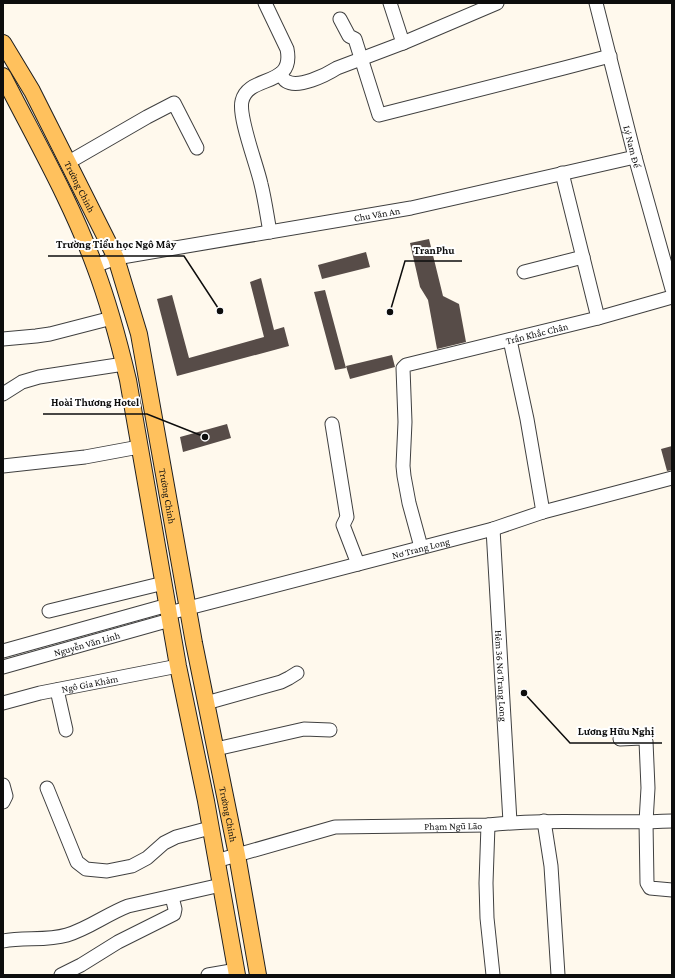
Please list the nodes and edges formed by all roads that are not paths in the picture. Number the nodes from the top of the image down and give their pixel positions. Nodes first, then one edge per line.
1 (265, 3) edge
2 (390, 3) edge
3 (497, 3) edge
4 (596, 3) edge
5 (340, 19) dead end
6 (3, 43) edge
7 (403, 43) junction
8 (610, 56) junction
9 (362, 59) junction
10 (280, 74) junction
11 (3, 76) edge
12 (197, 148) dead end
13 (635, 157) junction
14 (69, 162) junction
15 (562, 173) junction
16 (270, 232) junction
17 (583, 257) junction
18 (116, 258) junction
19 (95, 266) junction
20 (524, 272) dead end
21 (672, 289) edge
22 (672, 297) edge
23 (112, 318) junction
24 (598, 318) junction
25 (3, 339) edge
26 (510, 340) junction
27 (124, 364) junction
28 (3, 394) edge
29 (332, 424) dead end
30 (140, 448) junction
31 (3, 466) edge
32 (672, 478) edge
33 (543, 512) junction
34 (493, 529) junction
35 (421, 547) junction
36 (358, 564) junction
37 (164, 583) junction
38 (188, 608) junction
39 (49, 611) dead end
40 (169, 613) junction
41 (3, 651) edge
42 (178, 666) junction
43 (3, 667) edge
44 (297, 672) dead end
45 (57, 690) junction
46 (5, 702) edge
47 (206, 703) junction
48 (66, 730) dead end
49 (330, 730) dead end
50 (620, 739) dead end
51 (216, 749) junction
52 (3, 785) edge
53 (47, 788) dead end
54 (3, 802) edge
55 (544, 821) junction
56 (672, 821) edge
57 (510, 822) junction
58 (646, 822) junction
59 (488, 825) junction
60 (210, 828) junction
61 (237, 855) junction
62 (216, 860) junction
63 (221, 885) junction
64 (672, 890) edge
65 (172, 897) junction
66 (3, 941) edge
67 (237, 973) edge
68 (61, 975) edge
69 (208, 975) edge
70 (258, 975) edge
71 (493, 975) edge
72 (558, 975) edge

1 - 10 street
2 - 7 street
3 - 7 street
4 - 8 street, Lý Nam Đế
5 - 9 street
6 - 14 main road, Trường Chinh
7 - 9 street
8 - 9 street
8 - 13 street, Lý Nam Đế
9 - 10 street
10 - 16 street
11 - 19 main road, Trường Chinh
12 - 14 street
13 - 15 street, Chu Văn An
13 - 21 street, Lý Nam Đế
14 - 18 main road, Trường Chinh
15 - 16 street, Chu Văn An
15 - 17 street
16 - 18 street, Chu Văn An
17 - 20 street
17 - 24 street
18 - 19 street, Chu Văn An
18 - 38 main road, Trường Chinh
19 - 23 main road, Trường Chinh
22 - 24 street, Trần Khắc Chân
23 - 25 street
23 - 27 main road, Trường Chinh
24 - 26 street, Trần Khắc Chân
26 - 33 street
26 - 35 street, Trần Khắc Chân
27 - 28 street
27 - 30 main road, Trường Chinh
29 - 36 street
30 - 31 street
30 - 37 main road, Trường Chinh
32 - 33 street, Nơ Trang Long
33 - 34 street, Nơ Trang Long
34 - 35 street, Nơ Trang Long
34 - 57 street, Hẻm 36 Nơ Trang Long
35 - 36 street, Nơ Trang Long
36 - 38 street, Nơ Trang Long
37 - 39 street
37 - 40 main road, Trường Chinh
38 - 40 street, Nơ Trang Long
38 - 47 main road, Trường Chinh
40 - 41 street, Nguyễn Văn Linh
40 - 42 main road, Trường Chinh
40 - 43 street, Nguyễn Văn Linh
42 - 45 street, Ngô Gia Khảm
42 - 60 main road, Trường Chinh
44 - 47 street
45 - 46 street, Ngô Gia Khảm
45 - 48 street
47 - 51 main road, Trường Chinh
49 - 51 street
50 - 58 street
51 - 61 main road, Trường Chinh
52 - 54 street
53 - 60 street
55 - 57 street, Phạm Ngũ Lão
55 - 58 street, Phạm Ngũ Lão
55 - 72 street
56 - 58 street, Phạm Ngũ Lão
57 - 59 street, Phạm Ngũ Lão
58 - 64 street
59 - 61 street, Phạm Ngũ Lão
59 - 71 street
60 - 62 main road, Trường Chinh
61 - 62 street, Phạm Ngũ Lão
61 - 70 main road, Trường Chinh
62 - 63 main road, Trường Chinh
63 - 65 street
63 - 67 main road, Trường Chinh
65 - 66 street
65 - 68 street
67 - 69 street

